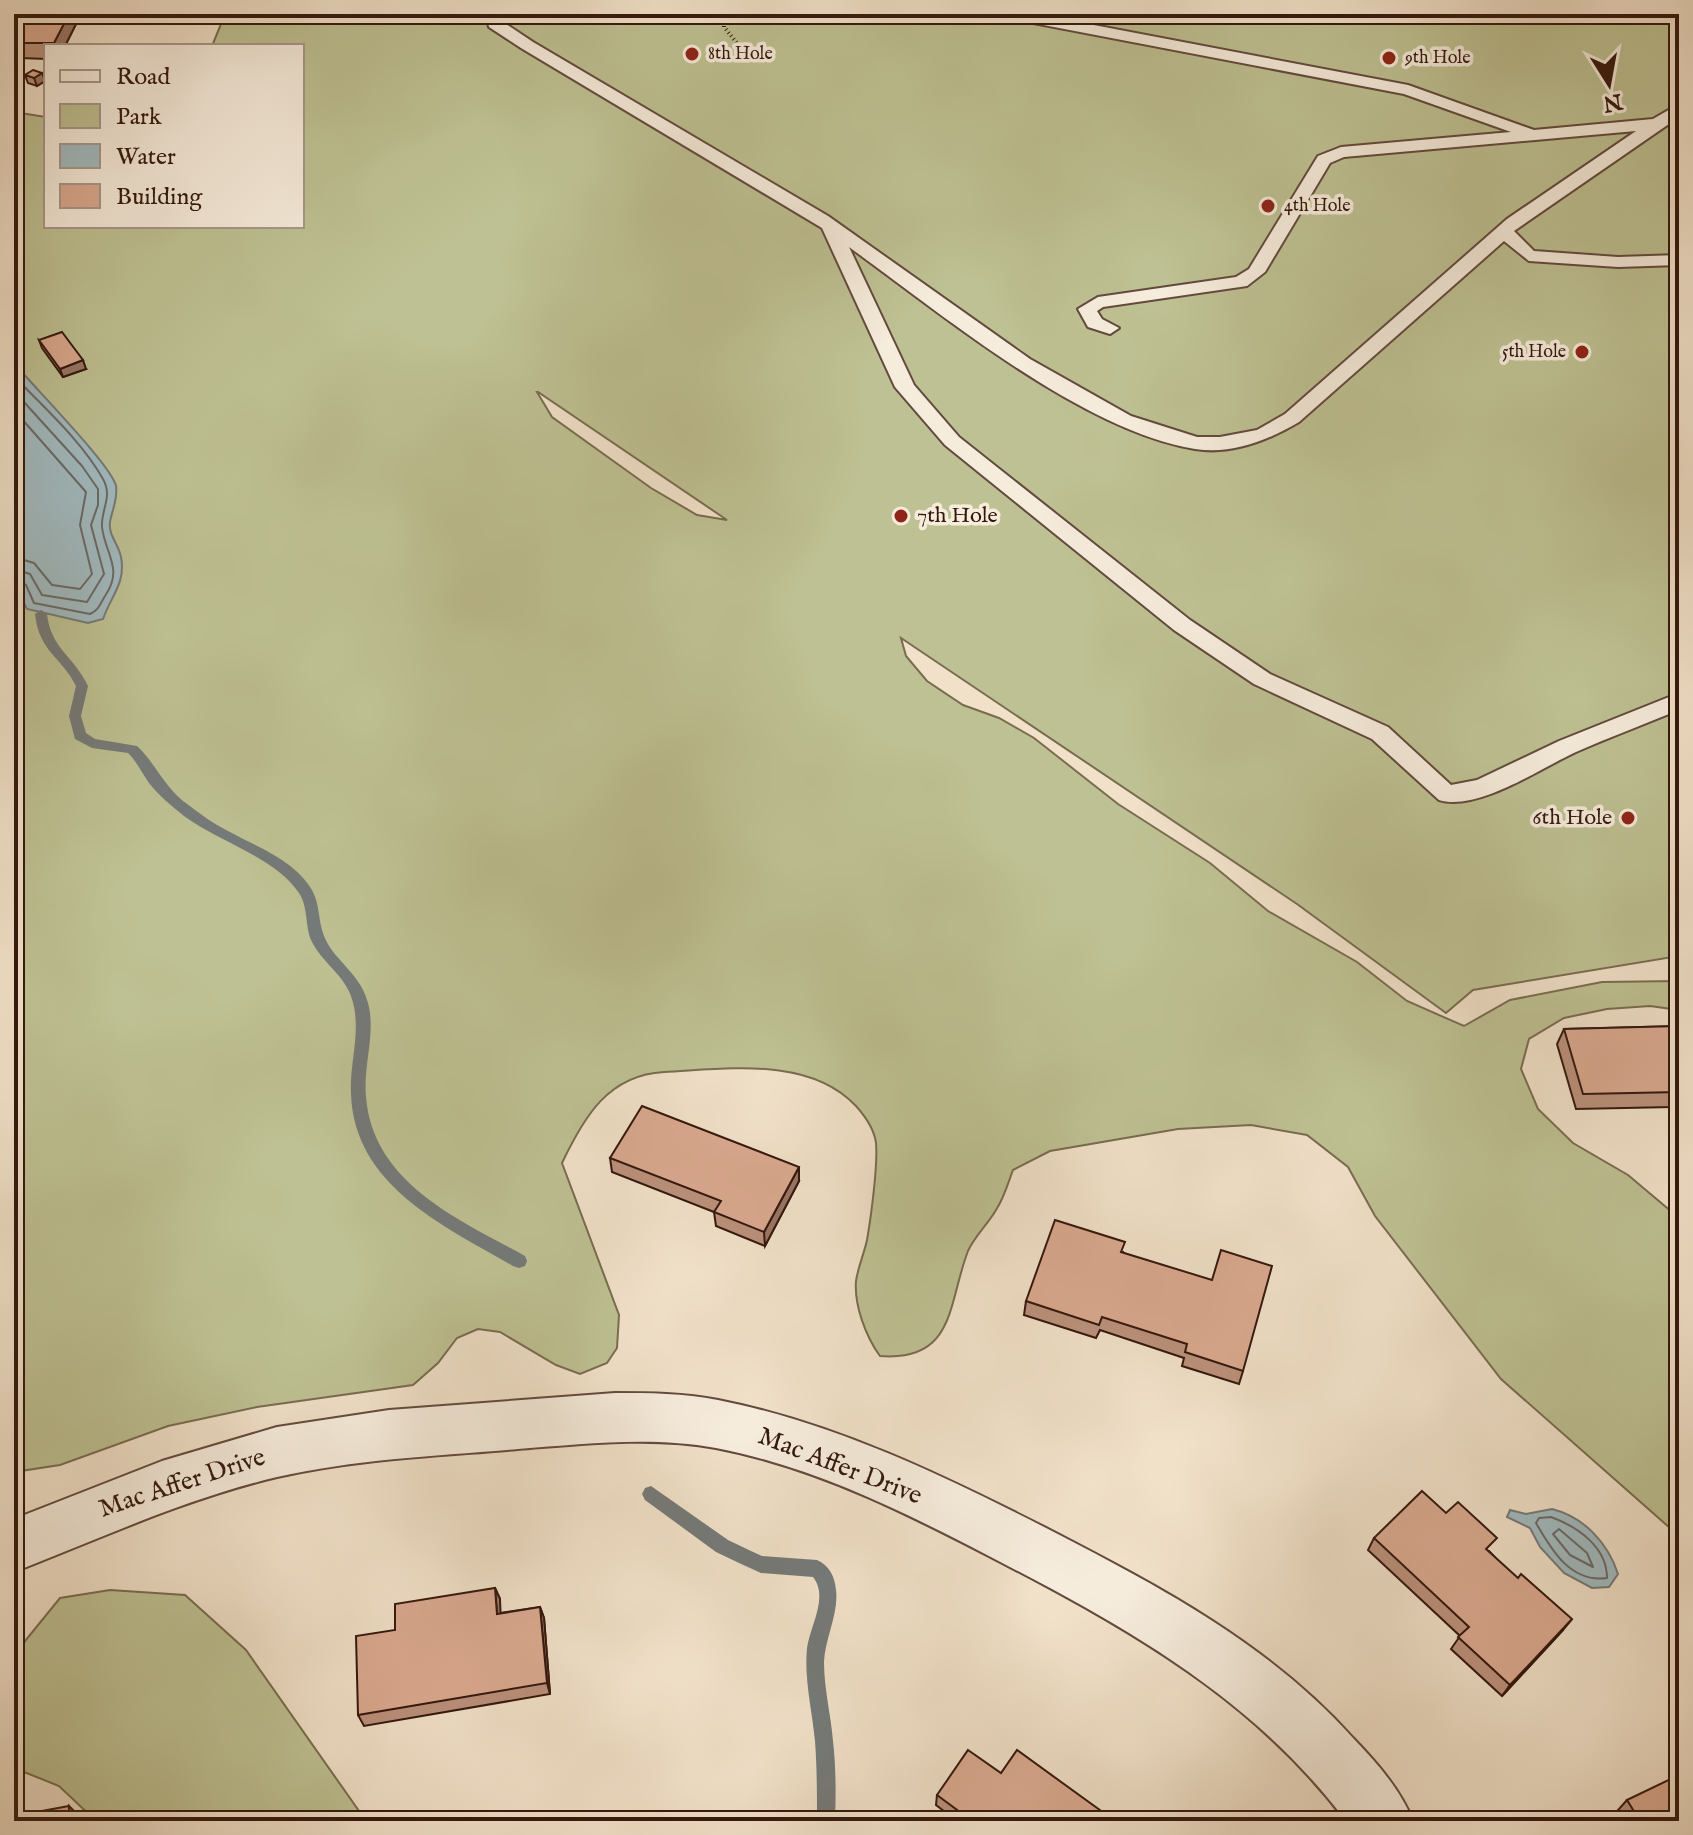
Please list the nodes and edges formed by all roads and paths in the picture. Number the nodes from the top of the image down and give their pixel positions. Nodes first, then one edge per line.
1 (494, 14) edge
2 (724, 14) edge
3 (1012, 14) edge
4 (740, 47) dead end
5 (1679, 109) edge
6 (1658, 124) junction
7 (1535, 135) junction
8 (830, 226) junction
9 (1504, 231) junction
10 (1679, 260) edge
11 (1110, 328) dead end
12 (1679, 701) edge
13 (14, 1546) edge
14 (1383, 1821) edge

1 - 8 lane
2 - 4 path
3 - 7 lane
5 - 6 lane
6 - 7 lane
6 - 9 lane
7 - 11 lane
8 - 9 lane
8 - 12 lane
9 - 10 lane
13 - 14 street, Mac Affer Drive

